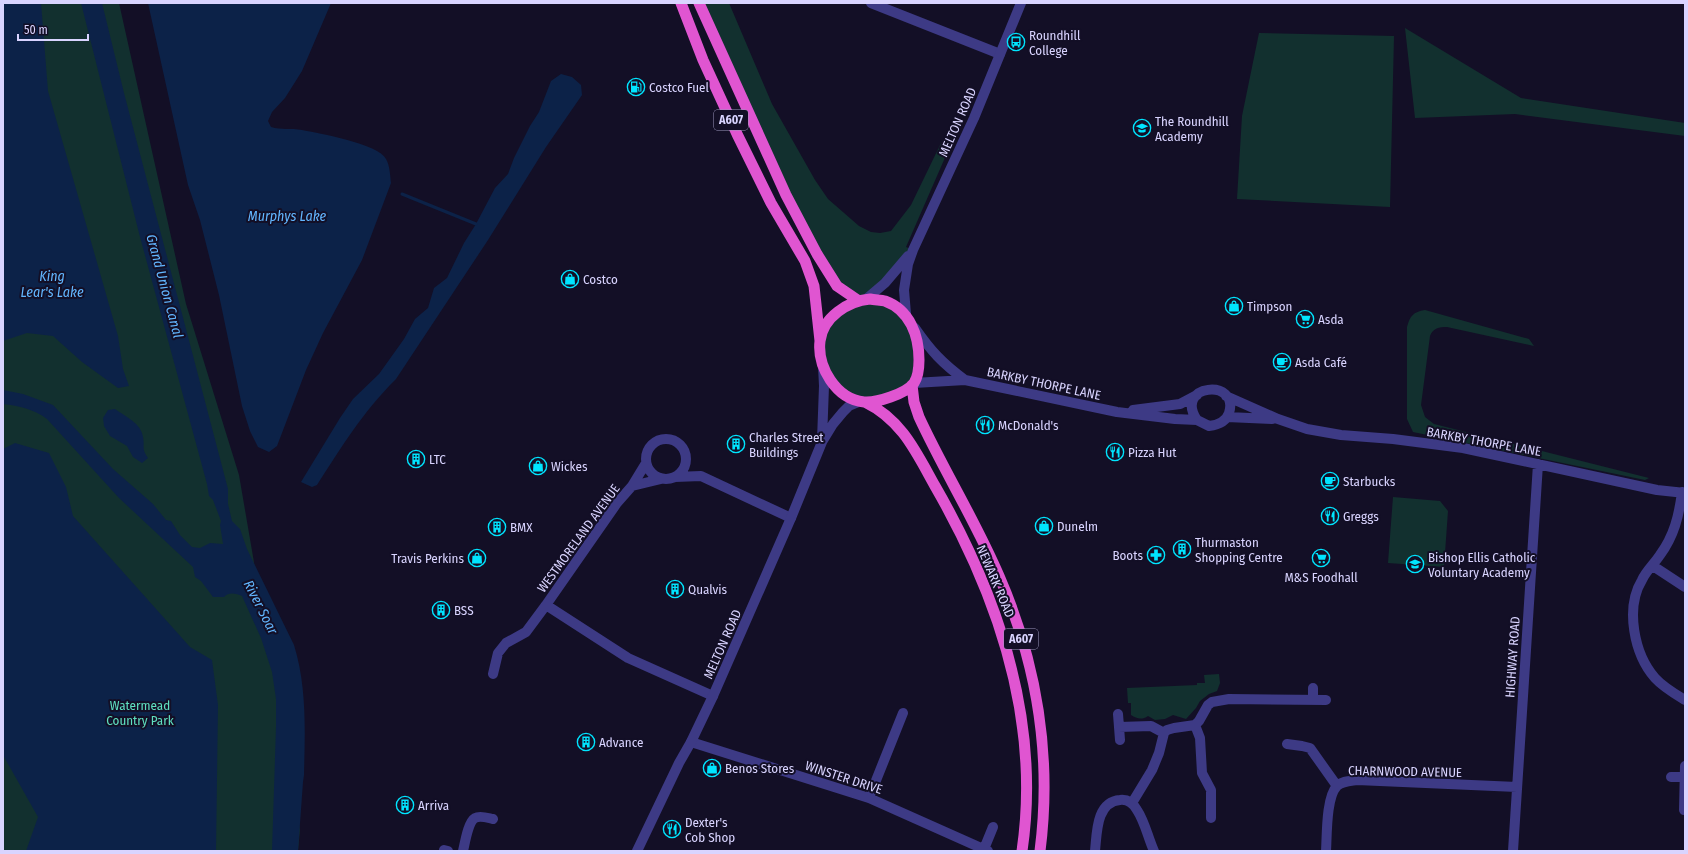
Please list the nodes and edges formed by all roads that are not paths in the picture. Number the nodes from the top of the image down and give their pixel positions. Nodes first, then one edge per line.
1 (681, 3) edge
2 (699, 3) edge
3 (871, 3) edge
4 (1021, 3) edge
5 (1000, 54) junction
6 (913, 250) junction
7 (862, 300) junction
8 (906, 314) junction
9 (913, 327) junction
10 (820, 341) junction
11 (822, 361) junction
12 (965, 380) junction
13 (913, 384) junction
14 (1197, 395) junction
15 (1226, 396) junction
16 (863, 402) junction
17 (1117, 412) junction
18 (1227, 417) junction
19 (1278, 419) junction
20 (1197, 420) junction
21 (822, 442) junction
22 (686, 458) junction
23 (646, 463) junction
24 (1538, 464) junction
25 (700, 476) junction
26 (675, 477) junction
27 (661, 479) junction
28 (632, 486) junction
29 (1684, 493) edge
30 (791, 518) junction
31 (1653, 566) junction
32 (1685, 587) edge
33 (546, 605) junction
34 (493, 674) dead end
35 (1313, 688) dead end
36 (713, 696) junction
37 (1313, 700) junction
38 (1326, 700) dead end
39 (1685, 700) edge
40 (903, 713) dead end
41 (1118, 714) dead end
42 (1195, 725) junction
43 (1119, 727) junction
44 (1164, 732) junction
45 (1120, 740) dead end
46 (691, 742) junction
47 (1287, 744) dead end
48 (1685, 766) edge
49 (1671, 776) dead end
50 (1684, 777) edge
51 (1337, 786) junction
52 (1517, 787) junction
53 (869, 798) junction
54 (1132, 803) junction
55 (1684, 810) dead end
56 (1215, 811) dead end
57 (493, 819) dead end
58 (993, 827) dead end
59 (986, 850) edge
60 (463, 851) edge
61 (637, 851) edge
62 (1022, 851) edge
63 (1040, 851) edge
64 (1094, 851) edge
65 (1154, 851) edge
66 (1326, 851) edge
67 (1513, 851) edge

1 - 10 highway, A607
2 - 7 highway, A607
3 - 5 street
4 - 5 street, MELTON ROAD
5 - 6 street, MELTON ROAD
6 - 7 street, MELTON ROAD
6 - 8 street, MELTON ROAD
7 - 8 highway
7 - 10 highway
8 - 9 highway
9 - 12 street, BARKBY THORPE LANE
9 - 13 highway
10 - 11 highway
11 - 16 highway
11 - 21 street
12 - 13 street, BARKBY THORPE LANE
12 - 17 street, BARKBY THORPE LANE
13 - 16 highway
13 - 63 highway, NEWARK ROAD / A607
14 - 15 street, BARKBY THORPE LANE
14 - 17 street, BARKBY THORPE LANE
14 - 20 street
15 - 18 street
15 - 19 street, BARKBY THORPE LANE
16 - 21 street
16 - 62 highway, NEWARK ROAD / A607
17 - 20 street, BARKBY THORPE LANE
18 - 19 street, BARKBY THORPE LANE
18 - 20 street, BARKBY THORPE LANE
19 - 24 street, BARKBY THORPE LANE
21 - 30 street, MELTON ROAD
22 - 23 street, WESTMORELAND AVENUE
22 - 25 street, WESTMORELAND AVENUE
22 - 26 street
23 - 27 street
23 - 28 street, WESTMORELAND AVENUE
24 - 29 street, BARKBY THORPE LANE
24 - 52 street, HIGHWAY ROAD
25 - 26 street, WESTMORELAND AVENUE
25 - 30 street, WESTMORELAND AVENUE
26 - 27 street, WESTMORELAND AVENUE
27 - 28 street, WESTMORELAND AVENUE
28 - 33 street, WESTMORELAND AVENUE
29 - 31 street
30 - 36 street, MELTON ROAD
31 - 32 street
31 - 39 street
33 - 34 street, WESTMORELAND AVENUE
33 - 36 street, WESTMORELAND AVENUE
35 - 37 street
36 - 46 street, MELTON ROAD
37 - 38 street
37 - 42 street
40 - 53 street
41 - 43 street
42 - 44 street
42 - 56 street
43 - 44 street
43 - 45 street
44 - 54 street
46 - 53 street, WINSTER DRIVE
46 - 61 street, MELTON ROAD
47 - 51 street
48 - 50 street
49 - 50 street
50 - 55 street
51 - 52 street, CHARNWOOD AVENUE
51 - 66 street, CHARNWOOD AVENUE
52 - 67 street, HIGHWAY ROAD
53 - 59 street, WINSTER DRIVE
54 - 64 street
54 - 65 street
57 - 60 street
58 - 59 street, WINSTER DRIVE

